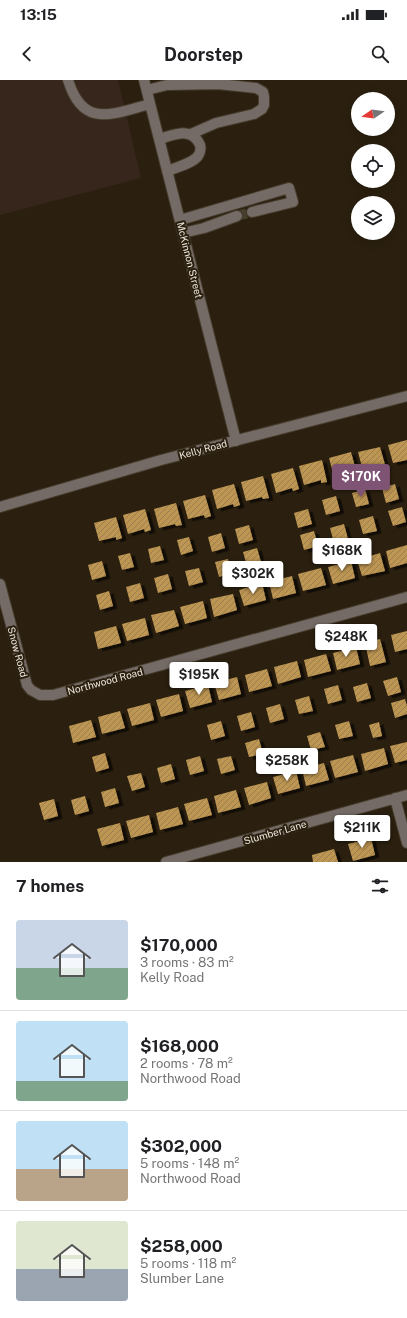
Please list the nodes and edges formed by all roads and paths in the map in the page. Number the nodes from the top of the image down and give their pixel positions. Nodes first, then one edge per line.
1 (68, 80) edge
2 (145, 85) edge
3 (150, 104) junction
4 (191, 134) junction
5 (159, 139) junction
6 (168, 171) junction
7 (252, 212) tunnel mouth
8 (237, 216) tunnel mouth
9 (180, 220) junction
10 (183, 233) junction
11 (407, 396) edge
12 (236, 441) junction
13 (0, 507) edge
14 (0, 584) edge
15 (407, 597) edge
16 (35, 693) joint
17 (407, 795) edge
18 (395, 798) junction
19 (407, 843) edge
20 (170, 861) edge

1 - 3 street
2 - 3 street, McKinnon Street
2 - 4 street
3 - 5 street, McKinnon Street
4 - 5 street
4 - 6 street
5 - 6 street, McKinnon Street
6 - 9 street, McKinnon Street
7 - 9 street
8 - 10 street
9 - 10 street, McKinnon Street
10 - 12 street, McKinnon Street
11 - 12 street, Kelly Road
12 - 13 street, Kelly Road
14 - 16 street, Snow Road
15 - 16 street, Northwood Road
17 - 18 street, Slumber Lane
18 - 19 street
18 - 20 street, Slumber Lane

